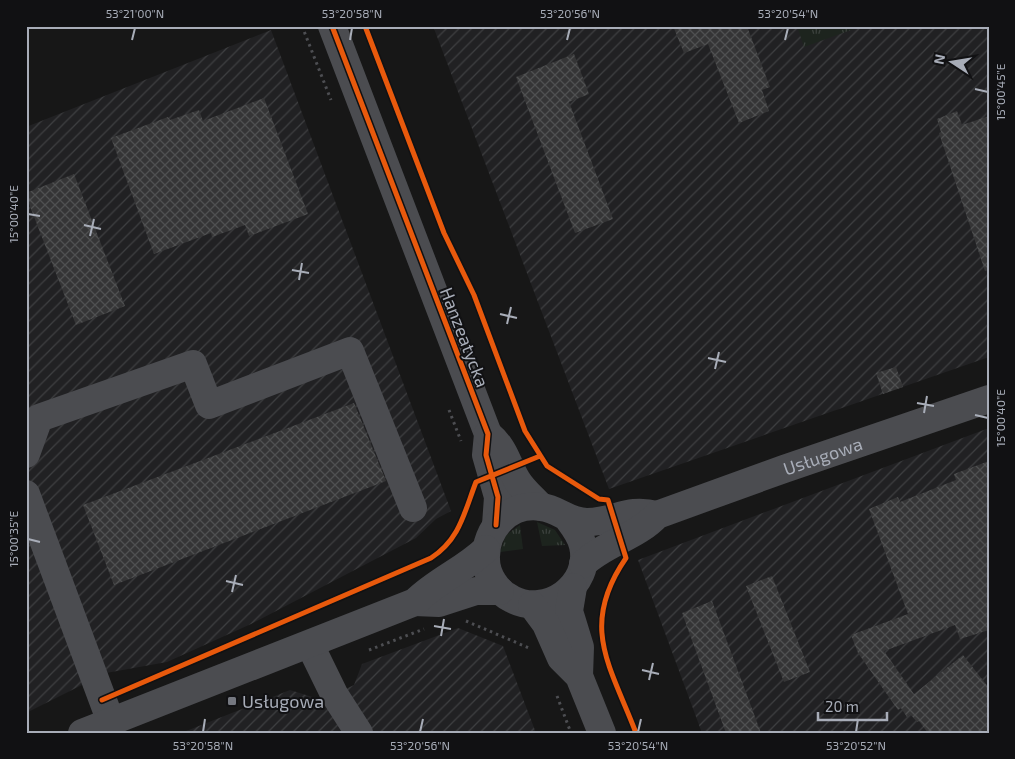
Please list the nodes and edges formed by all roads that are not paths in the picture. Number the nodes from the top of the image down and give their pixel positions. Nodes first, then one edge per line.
1 (332, 26) edge
2 (989, 398) edge
3 (488, 434) junction
4 (26, 454) edge
5 (26, 494) edge
6 (541, 507) junction
7 (413, 508) dead end
8 (657, 515) junction
9 (569, 520) junction
10 (491, 537) junction
11 (578, 575) junction
12 (500, 591) junction
13 (415, 602) junction
14 (532, 605) junction
15 (310, 645) junction
16 (579, 676) junction
17 (105, 728) edge
18 (82, 733) edge
19 (359, 733) edge
20 (602, 733) edge

1 - 3 street, Hanzeatycka
2 - 8 street, Usługowa
3 - 6 street, Hanzeatycka
3 - 10 street, Hanzeatycka
4 - 7 street
5 - 17 street
6 - 9 street
6 - 10 street
8 - 9 street, Usługowa
8 - 11 street, Usługowa
9 - 11 street
10 - 12 street
10 - 13 street
11 - 14 street
11 - 16 street
12 - 13 street
12 - 14 street
13 - 15 street
14 - 16 street
15 - 17 street
15 - 19 street
16 - 20 street
17 - 18 street

